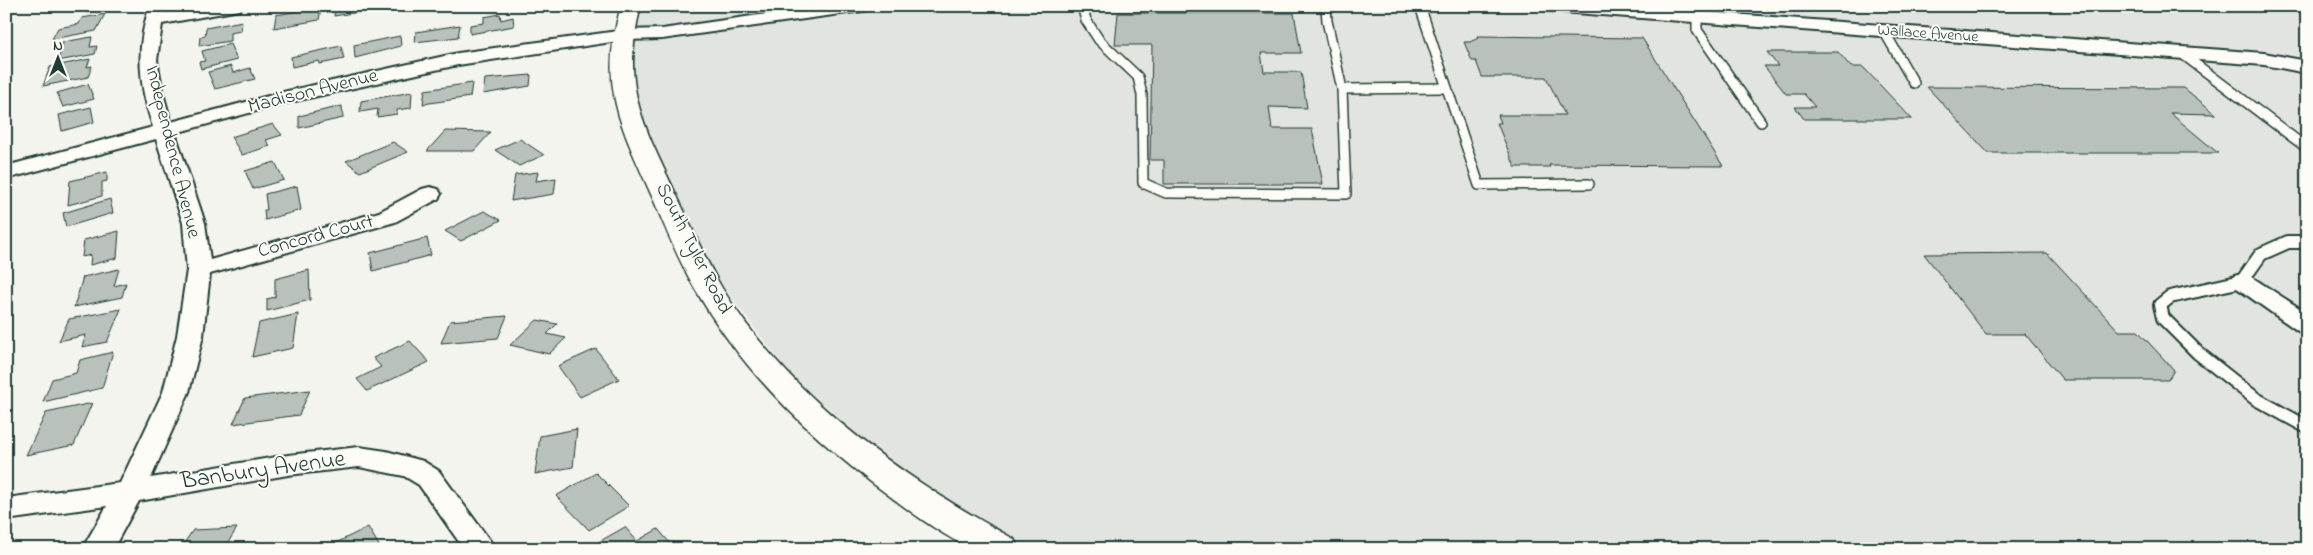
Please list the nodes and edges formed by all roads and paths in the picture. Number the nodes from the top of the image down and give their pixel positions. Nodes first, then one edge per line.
1 (234, 6) edge
2 (631, 6) edge
3 (862, 6) edge
4 (1082, 6) edge
5 (1326, 6) edge
6 (1420, 6) edge
7 (1549, 6) edge
8 (1971, 6) edge
9 (1986, 6) edge
10 (1698, 12) edge
11 (157, 13) edge
12 (1884, 31) junction
13 (625, 35) junction
14 (2181, 53) junction
15 (2307, 67) edge
16 (1914, 83) dead end
17 (1447, 88) junction
18 (1342, 89) junction
19 (1761, 122) dead end
20 (163, 130) junction
21 (2307, 148) edge
22 (6, 173) edge
23 (1589, 184) dead end
24 (430, 194) dead end
25 (2307, 242) edge
26 (199, 270) junction
27 (2242, 281) junction
28 (2307, 325) edge
29 (2307, 427) edge
30 (130, 492) junction
31 (6, 509) edge
32 (97, 549) edge
33 (481, 549) edge
34 (1002, 549) edge

1 - 11 street
2 - 13 street, South Tyler Road
3 - 13 street
4 - 18 lane
5 - 18 lane
6 - 17 lane
7 - 10 street, Wallace Avenue
8 - 9 lane
10 - 12 street, Wallace Avenue
10 - 19 lane
11 - 20 street, Independence Avenue
12 - 14 street, Wallace Avenue
12 - 16 lane
13 - 20 street, Madison Avenue
13 - 34 street, South Tyler Road
14 - 15 street, Wallace Avenue
14 - 21 lane
17 - 18 lane
17 - 23 lane
20 - 22 street, Madison Avenue
20 - 26 street, Independence Avenue
24 - 26 street, Concord Court
25 - 27 lane
26 - 30 street, Independence Avenue
27 - 28 street
27 - 29 lane
30 - 31 street, Banbury Avenue
30 - 32 street, Independence Avenue
30 - 33 street, Banbury Avenue

